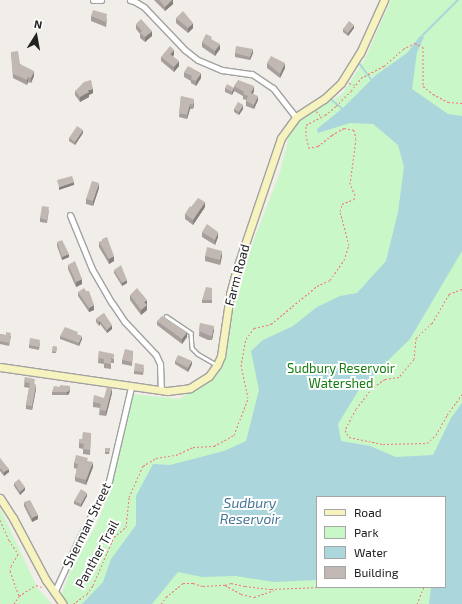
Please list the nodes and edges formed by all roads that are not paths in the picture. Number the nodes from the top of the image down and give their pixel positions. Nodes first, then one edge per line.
1 (93, 0) edge
2 (101, 0) edge
3 (130, 0) edge
4 (384, 0) edge
5 (296, 117) junction
6 (70, 215) dead end
7 (166, 316) dead end
8 (217, 365) junction
9 (0, 367) edge
10 (131, 387) junction
11 (161, 390) junction
12 (0, 498) edge
13 (54, 593) junction
14 (63, 604) edge

1 - 2 street
3 - 5 street
4 - 5 street, Farm Road
5 - 8 street, Farm Road
6 - 11 street
7 - 8 lane
8 - 11 street, Farm Road
9 - 10 street, Farm Road
10 - 11 street, Farm Road
10 - 13 street, Sherman Street
12 - 13 street
13 - 14 street

